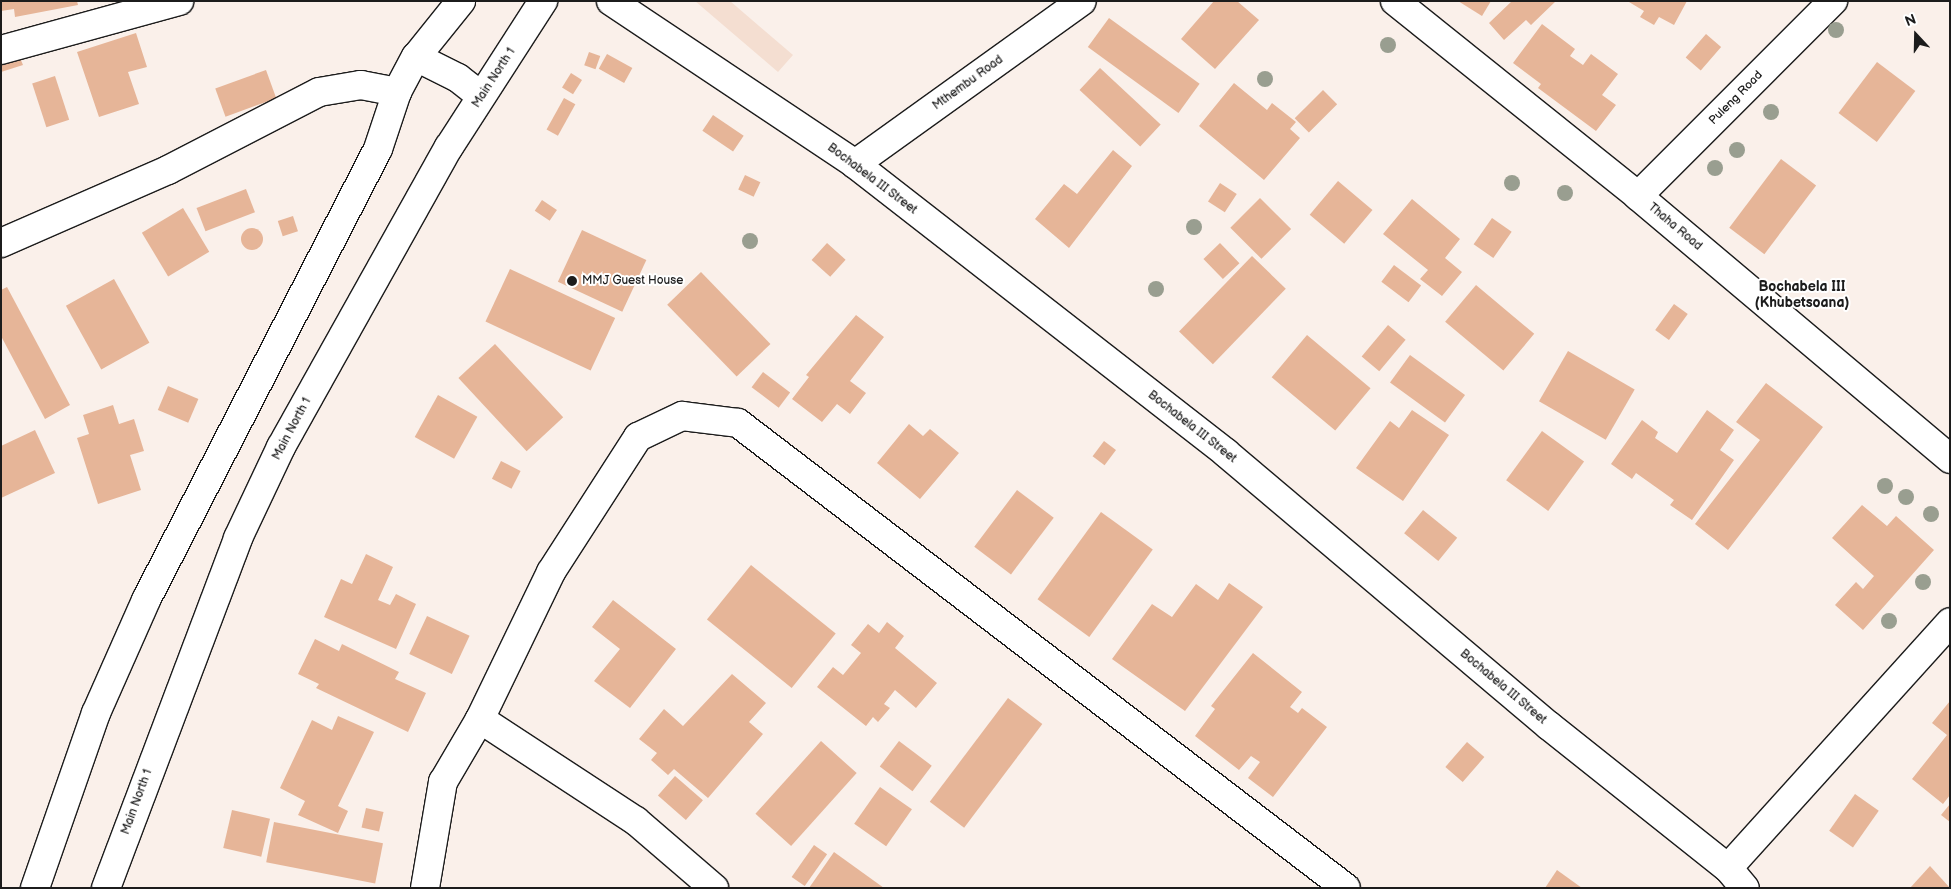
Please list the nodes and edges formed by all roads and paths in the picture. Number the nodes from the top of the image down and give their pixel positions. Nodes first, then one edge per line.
1 (179, 1) edge
2 (461, 1) edge
3 (543, 1) edge
4 (611, 1) edge
5 (1082, 1) edge
6 (1395, 1) edge
7 (1833, 1) edge
8 (1, 50) edge
9 (416, 57) junction
10 (396, 92) junction
11 (481, 96) junction
12 (855, 164) junction
13 (1638, 196) junction
14 (1, 243) edge
15 (1950, 459) edge
16 (1948, 628) edge
17 (480, 720) junction
18 (1736, 878) edge
19 (35, 888) edge
20 (106, 888) edge
21 (425, 888) edge
22 (714, 888) edge
23 (1346, 888) edge

1 - 8 street
2 - 9 street
3 - 11 street, Main North 1
4 - 12 street, Bochabela III Street
5 - 12 street, Mthembu Road
6 - 13 street, Thaha Road
7 - 13 street, Puleng Road
9 - 10 street
9 - 11 street
10 - 14 street
10 - 19 street
11 - 20 street, Main North 1
12 - 18 street, Bochabela III Street
13 - 15 street, Thaha Road
16 - 18 street
17 - 21 street
17 - 22 street
17 - 23 street

